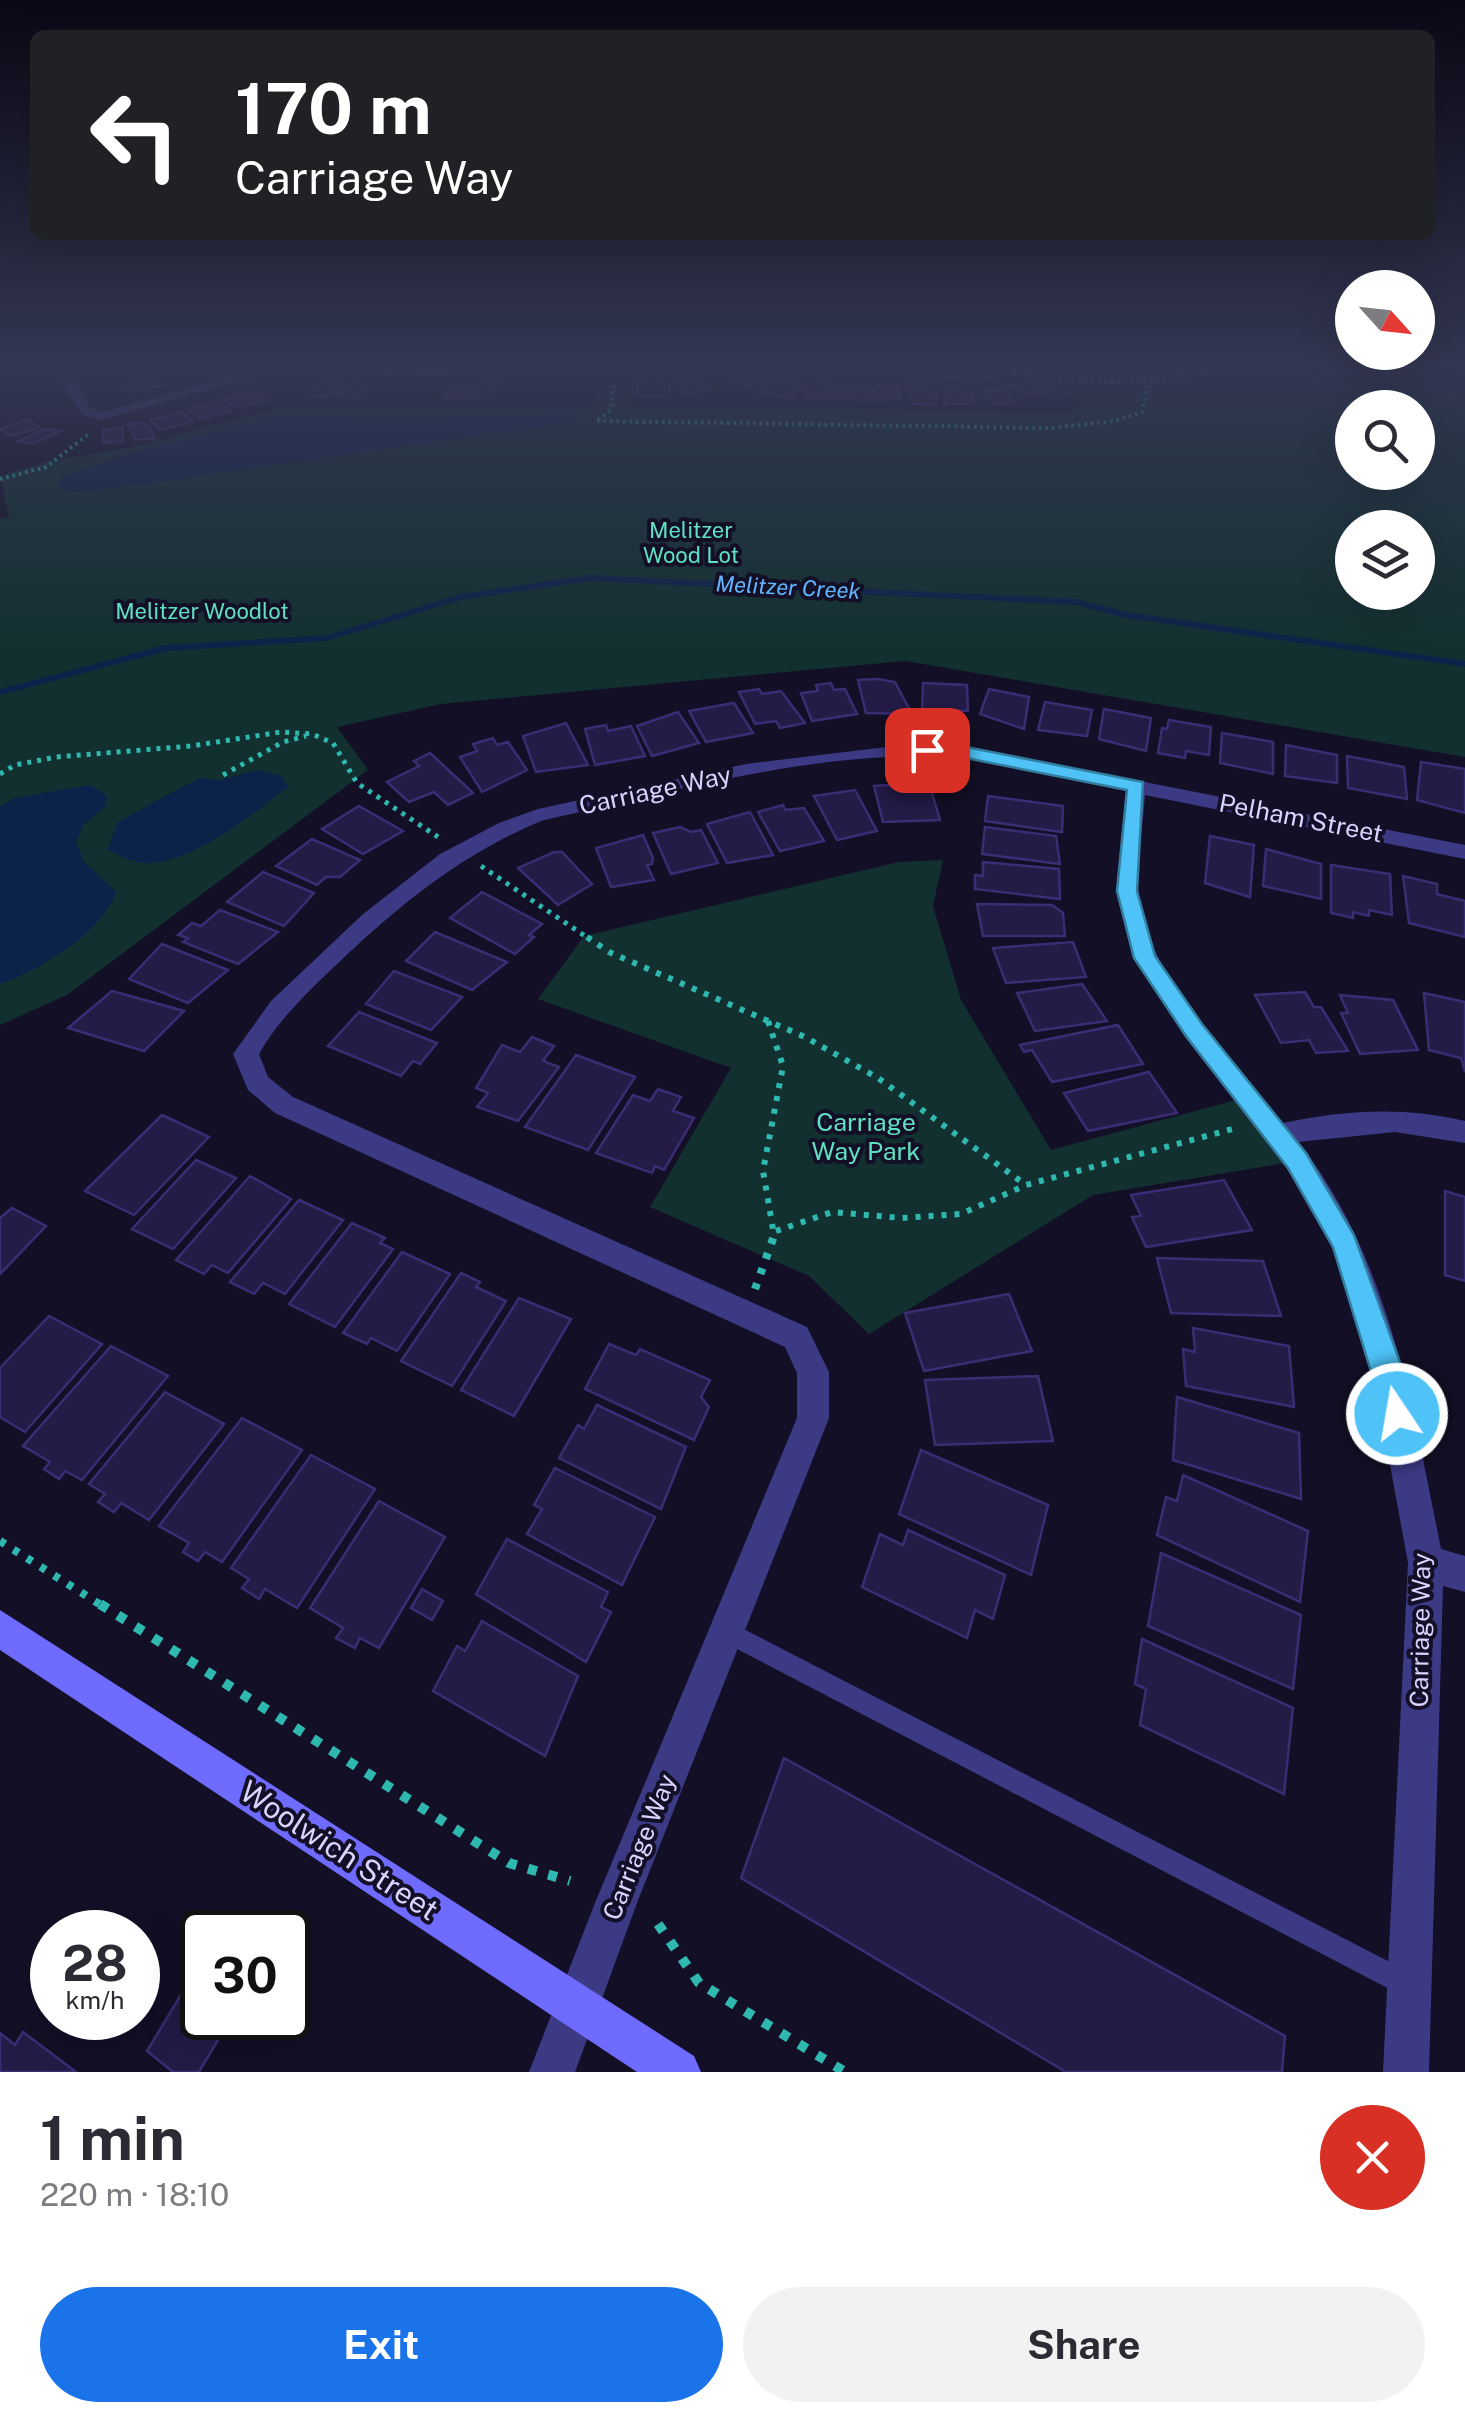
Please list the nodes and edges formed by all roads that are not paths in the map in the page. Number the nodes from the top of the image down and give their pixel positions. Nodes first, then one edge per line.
1 (1136, 786) junction
2 (1465, 852) edge
3 (1272, 1128) junction
4 (1465, 1132) edge
5 (1426, 1564) junction
6 (1465, 1574) edge
7 (0, 1628) edge
8 (728, 1632) junction
9 (1410, 1986) junction
10 (576, 2007) junction
11 (552, 2072) edge
12 (678, 2072) edge
13 (1406, 2072) edge

1 - 2 street, Pelham Street
1 - 3 street, Carriage Way
1 - 8 street, Carriage Way
3 - 4 street
3 - 5 street, Carriage Way
5 - 6 street
5 - 9 street, Carriage Way
7 - 10 street, Woolwich Street
8 - 9 lane
8 - 10 street, Carriage Way
9 - 13 street, Carriage Way
10 - 11 street, Carriage Way
10 - 12 street, Woolwich Street

